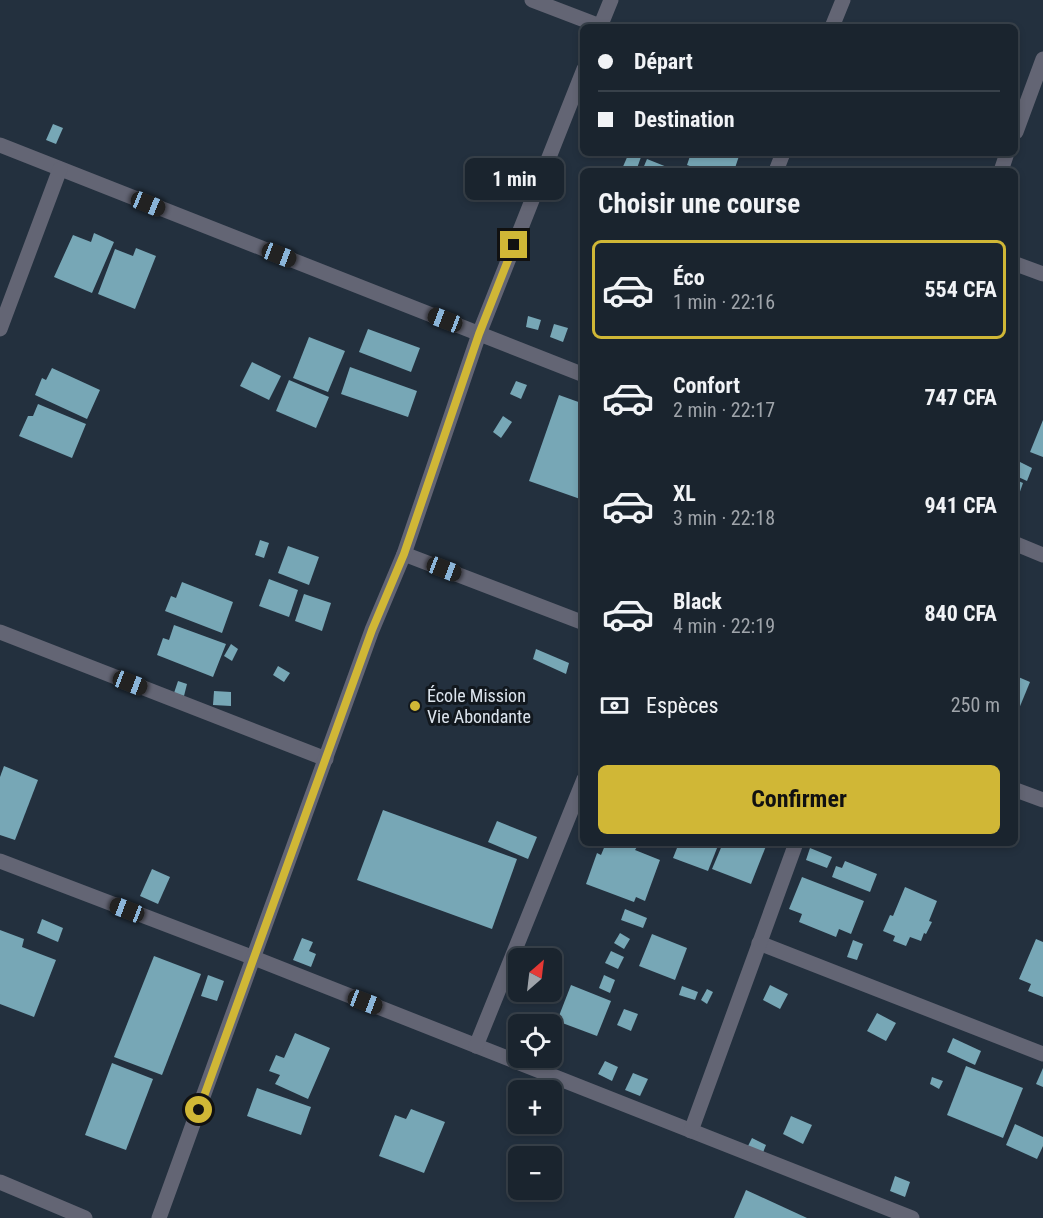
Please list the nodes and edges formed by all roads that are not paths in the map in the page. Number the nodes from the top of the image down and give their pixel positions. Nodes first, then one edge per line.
1 (531, 0) edge
2 (611, 0) edge
3 (843, 0) edge
4 (592, 24) edge
5 (601, 24) edge
6 (833, 24) edge
7 (1043, 59) edge
8 (580, 79) edge
9 (1018, 127) edge
10 (0, 146) edge
11 (60, 169) junction
12 (1018, 265) edge
13 (1043, 274) edge
14 (0, 329) edge
15 (479, 334) junction
16 (580, 373) edge
17 (1018, 545) edge
18 (404, 554) junction
19 (1043, 555) edge
20 (580, 621) edge
21 (0, 632) edge
22 (326, 759) junction
23 (580, 789) edge
24 (1018, 791) edge
25 (1043, 800) edge
26 (795, 846) edge
27 (0, 861) edge
28 (759, 943) junction
29 (254, 958) junction
30 (476, 1046) junction
31 (1043, 1054) edge
32 (691, 1131) junction
33 (0, 1182) edge
34 (85, 1218) edge
35 (159, 1218) edge
36 (912, 1218) edge

1 - 4 street
2 - 5 street
3 - 6 street
7 - 9 street
8 - 15 street
10 - 11 street
11 - 14 street
11 - 15 street
12 - 13 street
15 - 16 street
15 - 18 street
17 - 19 street
18 - 20 street
18 - 22 street
21 - 22 street
22 - 29 street
23 - 30 street
24 - 25 street
26 - 28 street
27 - 29 street
28 - 31 street
28 - 32 street
29 - 30 street
29 - 35 street
30 - 32 street
32 - 36 street
33 - 34 street

